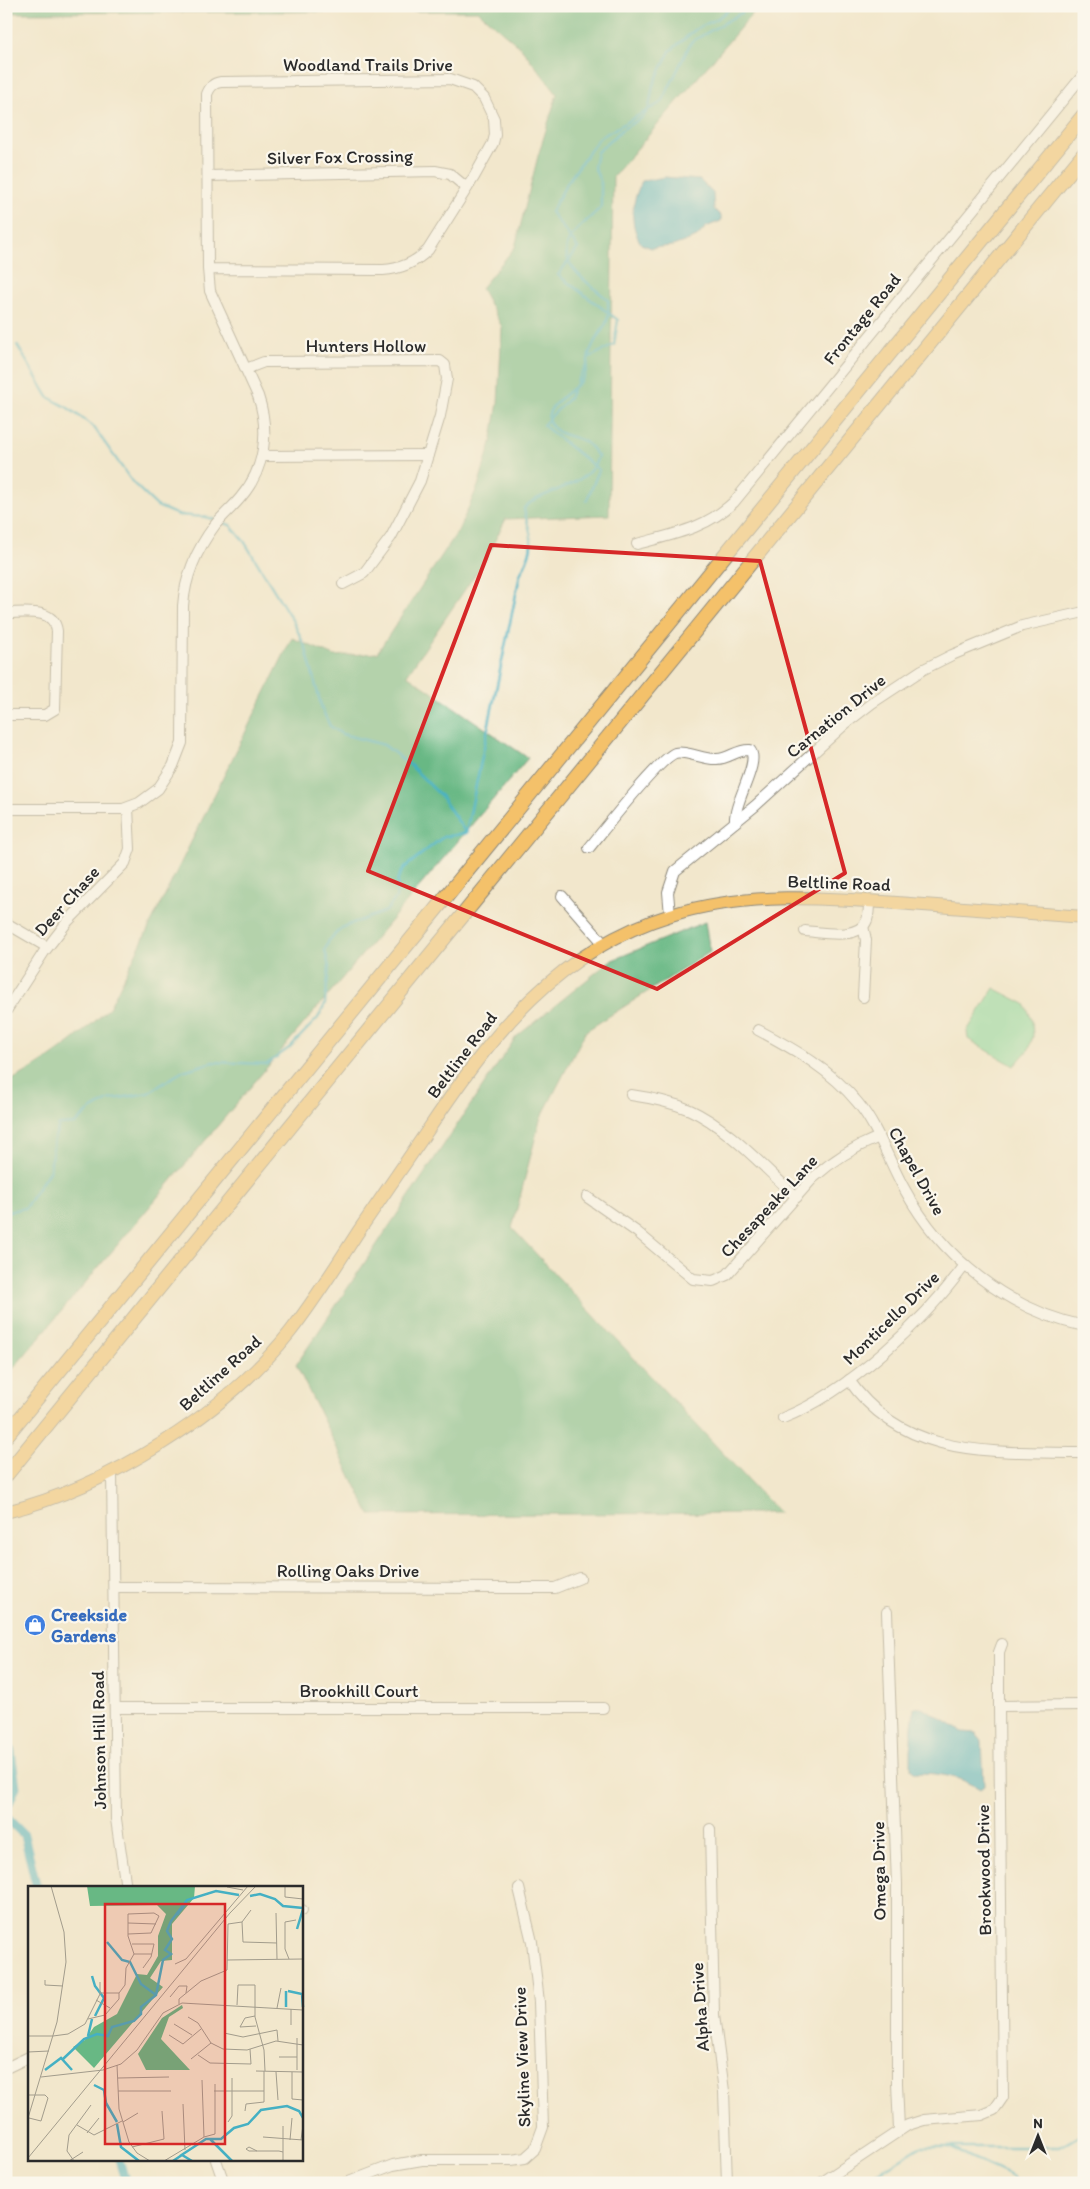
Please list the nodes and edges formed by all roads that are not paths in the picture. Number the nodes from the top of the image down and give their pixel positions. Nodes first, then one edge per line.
1 (1084, 74) edge
2 (1084, 115) edge
3 (1084, 154) edge
4 (208, 176) junction
5 (467, 188) junction
6 (208, 269) junction
7 (246, 369) junction
8 (428, 455) junction
9 (263, 456) junction
10 (637, 544) dead end
11 (343, 584) dead end
12 (1084, 612) edge
13 (6, 613) edge
14 (6, 715) edge
15 (128, 808) junction
16 (6, 809) edge
17 (735, 822) junction
18 (589, 848) dead end
19 (562, 896) dead end
20 (869, 901) junction
21 (670, 915) junction
22 (1084, 917) edge
23 (6, 923) edge
24 (863, 926) junction
25 (805, 931) dead end
26 (604, 944) junction
27 (47, 947) junction
28 (863, 997) dead end
29 (6, 1011) edge
30 (758, 1030) dead end
31 (632, 1094) dead end
32 (879, 1137) junction
33 (587, 1197) dead end
34 (796, 1197) junction
35 (964, 1265) junction
36 (1084, 1326) edge
37 (849, 1380) junction
38 (783, 1418) dead end
39 (6, 1436) edge
40 (1084, 1453) edge
41 (112, 1471) junction
42 (6, 1475) edge
43 (6, 1512) edge
44 (580, 1578) dead end
45 (114, 1587) junction
46 (887, 1612) dead end
47 (1002, 1644) dead end
48 (1084, 1705) edge
49 (998, 1706) junction
50 (115, 1708) junction
51 (603, 1708) dead end
52 (710, 1829) dead end
53 (126, 1886) edge
54 (519, 1888) dead end
55 (28, 2057) edge
56 (6, 2068) edge
57 (900, 2129) junction
58 (217, 2162) edge
59 (224, 2183) edge
60 (346, 2183) edge
61 (727, 2183) edge
62 (821, 2183) edge

1 - 10 street, Frontage Road
2 - 39 highway
3 - 42 highway
4 - 5 street, Silver Fox Crossing
4 - 5 street, Woodland Trails Drive
4 - 6 street, Woodland Trails Drive
5 - 6 street, Woodland Trails Drive
6 - 7 street, Woodland Trails Drive
7 - 8 street, Hunters Hollow
7 - 9 street, Woodland Trails Drive
8 - 9 street
8 - 11 street, Hunters Hollow
9 - 15 street, Woodland Trails Drive
12 - 17 street, Carnation Drive
13 - 14 street
15 - 16 street, Woodland Trails Drive
15 - 27 street, Deer Chase
17 - 18 street
17 - 21 street, Carnation Drive
19 - 26 street
20 - 21 main road, Beltline Road
20 - 22 main road, Beltline Road
20 - 24 street
21 - 26 main road, Beltline Road
23 - 27 street
24 - 25 street
24 - 28 street
26 - 41 main road, Beltline Road
27 - 29 street, Deer Chase
30 - 32 street, Chapel Drive
31 - 34 street
32 - 34 street, Chesapeake Lane
32 - 35 street, Chapel Drive
33 - 34 street, Chesapeake Lane
35 - 36 street, Chapel Drive
35 - 37 street, Monticello Drive
37 - 38 street, Monticello Drive
37 - 40 street
41 - 43 main road, Beltline Road
41 - 45 street, Johnson Hill Road
44 - 45 street, Rolling Oaks Drive
45 - 50 street, Johnson Hill Road
46 - 57 street, Omega Drive
47 - 49 street, Brookwood Drive
48 - 49 street
49 - 57 street, Brookwood Drive
50 - 51 street, Brookhill Court
50 - 53 street, Johnson Hill Road
52 - 61 street, Alpha Drive
54 - 60 street, Skyline View Drive
55 - 56 street
57 - 62 street
58 - 59 street

